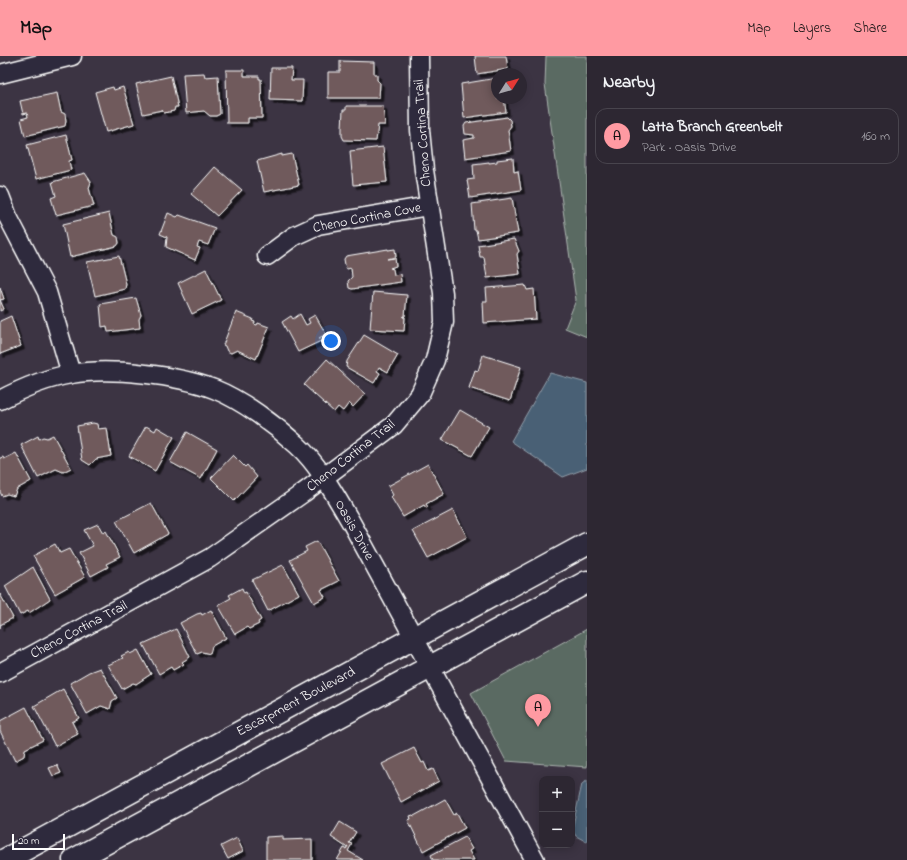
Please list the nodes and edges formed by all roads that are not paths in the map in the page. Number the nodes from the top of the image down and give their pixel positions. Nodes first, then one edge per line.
1 (72, 56) edge
2 (419, 56) edge
3 (0, 74) edge
4 (0, 196) edge
5 (428, 206) junction
6 (267, 256) dead end
7 (71, 374) junction
8 (0, 400) edge
9 (323, 477) junction
10 (587, 544) edge
11 (587, 582) edge
12 (414, 638) junction
13 (430, 667) junction
14 (0, 673) edge
15 (5, 860) edge
16 (74, 860) edge
17 (535, 860) edge

1 - 3 street
2 - 5 street, Cheno Cortina Trail
4 - 7 street
5 - 6 street, Cheno Cortina Cove
5 - 9 street, Cheno Cortina Trail
7 - 8 street, Oasis Drive
7 - 9 street, Oasis Drive
9 - 12 street, Oasis Drive
9 - 14 street, Cheno Cortina Trail
10 - 12 main road, Escarpment Boulevard
11 - 13 main road
12 - 13 street, Oasis Drive
12 - 15 main road, Escarpment Boulevard
13 - 16 main road
13 - 17 street, Oasis Drive

